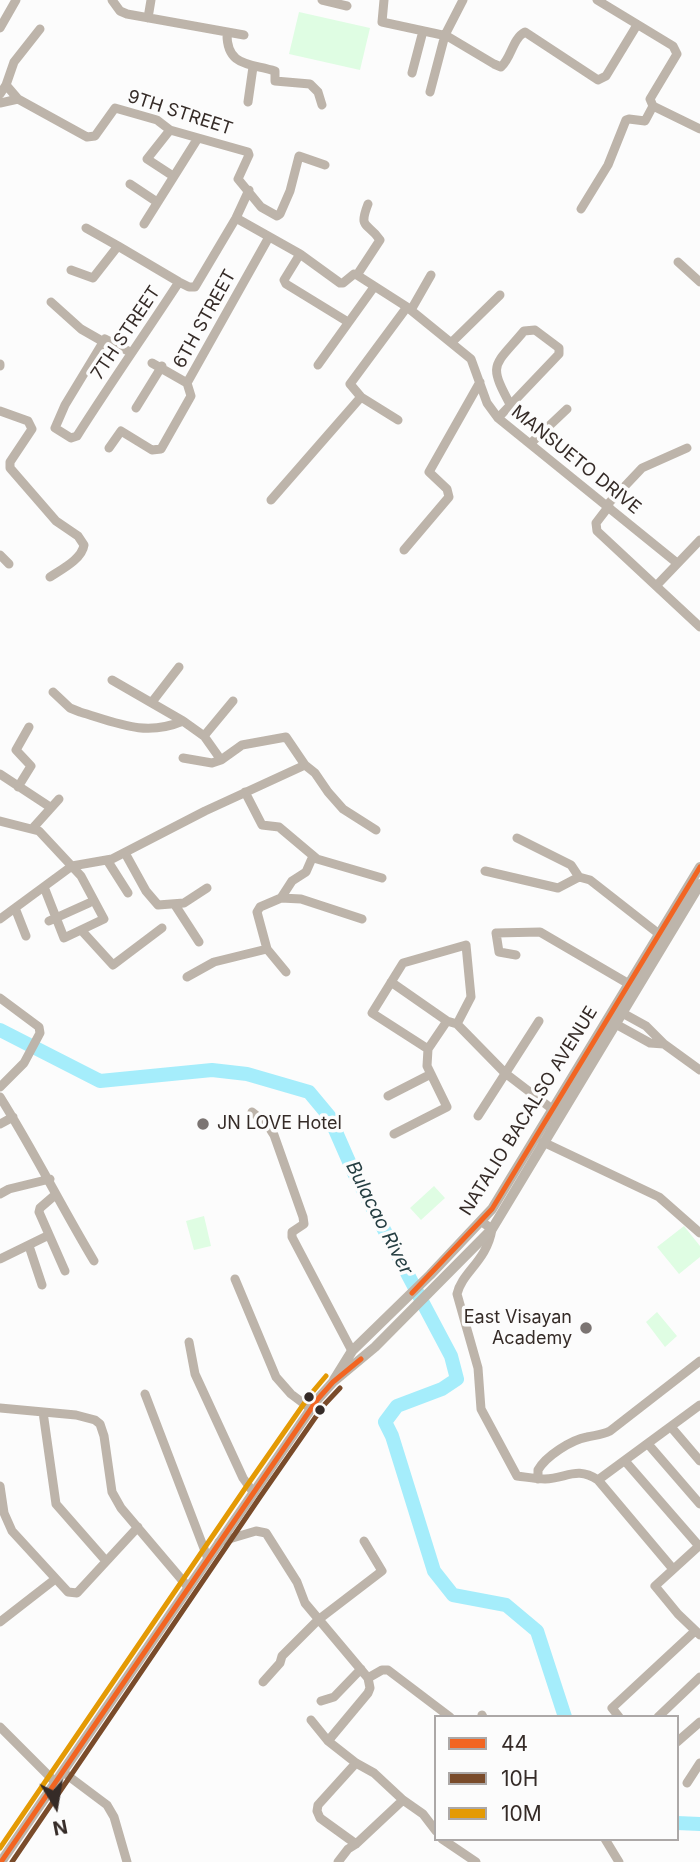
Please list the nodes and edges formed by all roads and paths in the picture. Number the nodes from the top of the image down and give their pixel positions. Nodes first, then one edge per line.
1 (16, 0) edge
2 (112, 0) edge
3 (151, 0) edge
4 (322, 0) edge
5 (384, 0) edge
6 (463, 0) edge
7 (597, 0) edge
8 (347, 6) dead end
9 (148, 18) junction
10 (637, 25) junction
11 (0, 28) edge
12 (40, 29) dead end
13 (423, 31) junction
14 (227, 32) junction
15 (244, 35) dead end
16 (445, 35) junction
17 (253, 68) junction
18 (412, 73) dead end
19 (6, 85) junction
20 (430, 92) dead end
21 (0, 94) edge
22 (18, 99) junction
23 (248, 102) dead end
24 (0, 103) edge
25 (322, 104) dead end
26 (653, 106) junction
27 (700, 129) edge
28 (170, 130) junction
29 (198, 138) junction
30 (325, 165) dead end
31 (173, 176) junction
32 (130, 184) dead end
33 (249, 190) junction
34 (158, 202) junction
35 (368, 204) dead end
36 (581, 209) dead end
37 (236, 218) junction
38 (144, 224) dead end
39 (86, 228) dead end
40 (269, 237) junction
41 (118, 246) junction
42 (300, 254) junction
43 (678, 262) dead end
44 (71, 270) dead end
45 (357, 275) junction
46 (431, 275) dead end
47 (179, 282) junction
48 (700, 282) edge
49 (374, 287) junction
50 (500, 295) dead end
51 (51, 303) dead end
52 (409, 309) junction
53 (348, 322) junction
54 (102, 341) junction
55 (452, 342) junction
56 (130, 352) junction
57 (152, 363) dead end
58 (317, 365) dead end
59 (162, 366) junction
60 (480, 382) junction
61 (187, 383) junction
62 (361, 397) junction
63 (511, 405) junction
64 (136, 408) dead end
65 (567, 409) dead end
66 (0, 411) edge
67 (498, 418) junction
68 (398, 420) dead end
69 (531, 443) junction
70 (109, 448) dead end
71 (687, 448) dead end
72 (0, 459) edge
73 (10, 462) junction
74 (271, 500) dead end
75 (608, 505) junction
76 (700, 540) edge
77 (404, 550) dead end
78 (0, 555) edge
79 (677, 563) junction
80 (9, 564) dead end
81 (50, 577) dead end
82 (656, 586) junction
83 (700, 627) edge
84 (180, 667) dead end
85 (113, 680) dead end
86 (52, 692) dead end
87 (233, 701) dead end
88 (152, 702) junction
89 (183, 721) junction
90 (29, 727) dead end
91 (204, 736) junction
92 (183, 758) dead end
93 (221, 760) junction
94 (305, 765) junction
95 (0, 774) edge
96 (18, 787) junction
97 (245, 792) junction
98 (59, 799) dead end
99 (50, 807) junction
100 (0, 821) edge
101 (32, 829) junction
102 (376, 830) dead end
103 (517, 838) dead end
104 (125, 853) junction
105 (313, 856) junction
106 (107, 860) junction
107 (72, 866) junction
108 (700, 867) edge
109 (485, 870) dead end
110 (579, 877) junction
111 (382, 878) dead end
112 (700, 884) edge
113 (44, 887) junction
114 (207, 888) dead end
115 (128, 893) dead end
116 (281, 898) junction
117 (692, 898) edge
118 (89, 903) dead end
119 (175, 905) junction
120 (15, 908) junction
121 (0, 919) edge
122 (362, 919) dead end
123 (52, 920) junction
124 (162, 928) dead end
125 (82, 930) junction
126 (659, 934) junction
127 (26, 936) dead end
128 (199, 942) dead end
129 (267, 949) junction
130 (516, 955) dead end
131 (286, 972) dead end
132 (187, 977) dead end
133 (391, 982) junction
134 (629, 984) junction
135 (0, 998) edge
136 (618, 1011) junction
137 (539, 1021) dead end
138 (452, 1022) junction
139 (611, 1022) junction
140 (664, 1044) junction
141 (428, 1049) junction
142 (700, 1070) edge
143 (505, 1073) junction
144 (431, 1074) junction
145 (0, 1087) edge
146 (388, 1096) dead end
147 (0, 1097) edge
148 (252, 1112) dead end
149 (555, 1112) junction
150 (478, 1116) dead end
151 (13, 1117) junction
152 (0, 1124) edge
153 (394, 1134) dead end
154 (542, 1142) junction
155 (50, 1179) junction
156 (0, 1194) edge
157 (55, 1195) junction
158 (487, 1226) junction
159 (700, 1233) edge
160 (50, 1235) junction
161 (29, 1247) junction
162 (0, 1259) edge
163 (94, 1261) dead end
164 (65, 1271) dead end
165 (235, 1279) dead end
166 (42, 1285) dead end
167 (416, 1297) junction
168 (189, 1342) dead end
169 (352, 1350) junction
170 (361, 1359) junction
171 (700, 1361) edge
172 (333, 1382) junction
173 (145, 1394) dead end
174 (699, 1407) edge
175 (0, 1408) edge
176 (311, 1409) junction
177 (43, 1412) junction
178 (671, 1427) junction
179 (648, 1444) junction
180 (625, 1461) junction
181 (700, 1461) edge
182 (538, 1479) junction
183 (598, 1480) junction
184 (0, 1486) edge
185 (253, 1492) junction
186 (700, 1504) edge
187 (138, 1527) junction
188 (364, 1541) dead end
189 (219, 1542) junction
190 (700, 1546) edge
191 (208, 1559) junction
192 (106, 1561) junction
193 (673, 1569) junction
194 (54, 1580) junction
195 (188, 1587) junction
196 (318, 1620) junction
197 (0, 1622) edge
198 (697, 1633) edge
199 (361, 1670) junction
200 (368, 1678) junction
201 (700, 1678) edge
202 (263, 1682) dead end
203 (321, 1701) dead end
204 (447, 1715) edge
205 (617, 1715) edge
206 (660, 1715) edge
207 (310, 1720) dead end
208 (0, 1727) edge
209 (698, 1728) edge
210 (328, 1741) junction
211 (679, 1741) edge
212 (356, 1763) junction
213 (700, 1763) edge
214 (63, 1772) junction
215 (56, 1783) junction
216 (687, 1783) dead end
217 (403, 1800) junction
218 (434, 1828) edge
219 (445, 1841) edge
220 (606, 1841) edge
221 (356, 1844) junction
222 (1, 1862) edge
223 (127, 1862) edge
224 (338, 1862) edge
225 (476, 1862) edge
226 (619, 1862) edge

1 - 11 street
2 - 9 street
3 - 9 street
4 - 8 street
5 - 13 street
6 - 16 street
7 - 10 street
9 - 14 street
10 - 16 street
10 - 26 street
12 - 19 street
13 - 16 street
13 - 18 street
14 - 15 street
14 - 17 street
16 - 20 street
17 - 23 street
17 - 25 street
19 - 21 street
19 - 22 street, 9TH STREET
22 - 24 street
22 - 28 street, 9TH STREET
26 - 27 street
26 - 36 street
28 - 29 street, 9TH STREET
28 - 31 street
29 - 31 street
29 - 33 street, 9TH STREET
30 - 33 street
31 - 34 street
32 - 34 street
33 - 37 street, 7TH STREET
34 - 38 street
35 - 45 street
37 - 40 street
37 - 47 street, 7TH STREET
39 - 41 street
40 - 42 street
40 - 61 street, 6TH STREET
41 - 44 street
41 - 47 street
42 - 45 street
42 - 53 street
43 - 48 street
45 - 49 street, MANSUETO DRIVE
46 - 52 street
47 - 56 street, 7TH STREET
49 - 52 street, MANSUETO DRIVE
49 - 53 street
50 - 55 street
51 - 54 street
52 - 55 street, MANSUETO DRIVE
52 - 62 street
53 - 58 street
54 - 56 street
54 - 56 street, 7TH STREET
55 - 60 street, MANSUETO DRIVE
57 - 59 street
59 - 61 street
59 - 64 street
60 - 67 street, MANSUETO DRIVE
60 - 77 street
61 - 70 street, 6TH STREET
62 - 68 street
62 - 74 street
63 - 63 street
63 - 67 street
65 - 69 street
66 - 73 street
67 - 69 street, MANSUETO DRIVE
69 - 75 street, MANSUETO DRIVE
71 - 75 street
72 - 73 street
73 - 81 street
75 - 79 street, MANSUETO DRIVE
75 - 82 street
76 - 79 street
78 - 80 street
79 - 82 street
82 - 83 street
84 - 88 street
85 - 88 street
86 - 89 street
87 - 91 street
88 - 89 street
89 - 91 street
90 - 96 street
91 - 93 street
92 - 93 street
93 - 94 street
94 - 97 street
94 - 102 street
95 - 96 street
96 - 99 street
97 - 104 street
97 - 105 street
98 - 99 street
99 - 101 street
100 - 101 street
101 - 107 street
103 - 110 street
104 - 106 street
104 - 119 street
105 - 111 street
105 - 116 street
106 - 107 street
106 - 115 street
107 - 113 street
107 - 125 street
108 - 117 main road, NATALIO BACALSO AVENUE
109 - 110 street
110 - 126 street
112 - 117 main road, NATALIO BACALSO AVENUE
113 - 120 street
113 - 123 street
114 - 119 street
116 - 122 street
116 - 129 street
117 - 126 main road, NATALIO BACALSO AVENUE
117 - 136 main road, NATALIO BACALSO AVENUE
118 - 123 street
119 - 128 street
120 - 121 street
120 - 127 street
123 - 125 street
124 - 125 street
126 - 134 main road, NATALIO BACALSO AVENUE
129 - 131 street
129 - 132 street
130 - 134 street
133 - 138 street
133 - 138 street
133 - 141 street
134 - 136 main road, NATALIO BACALSO AVENUE
135 - 145 street
136 - 139 main road, NATALIO BACALSO AVENUE
136 - 140 street
137 - 143 street
138 - 141 street
138 - 143 street
139 - 140 street
139 - 149 main road, NATALIO BACALSO AVENUE
140 - 142 street
141 - 144 street
143 - 149 street
143 - 150 street
144 - 146 street
144 - 153 street
147 - 151 street
148 - 169 street
149 - 154 main road, NATALIO BACALSO AVENUE
149 - 158 main road, NATALIO BACALSO AVENUE
151 - 152 street
151 - 155 street
154 - 158 main road, NATALIO BACALSO AVENUE
154 - 159 street
155 - 156 street
155 - 157 street
157 - 160 street
157 - 163 street
158 - 167 main road, NATALIO BACALSO AVENUE
158 - 167 main road, NATALIO BACALSO AVENUE
158 - 182 street
160 - 161 street
160 - 164 street
161 - 162 street
161 - 166 street
165 - 176 street
167 - 169 main road, NATALIO BACALSO AVENUE
167 - 170 main road, NATALIO BACALSO AVENUE
168 - 185 street
169 - 170 main road
169 - 172 main road, NATALIO BACALSO AVENUE
170 - 172 main road, NATALIO BACALSO AVENUE
171 - 182 street
172 - 176 main road, NATALIO BACALSO AVENUE
173 - 191 street
174 - 178 street
175 - 177 street
176 - 185 main road, NATALIO BACALSO AVENUE
177 - 187 street
177 - 192 street
178 - 179 street
178 - 181 street
179 - 180 street
179 - 186 street
180 - 183 street
180 - 190 street
182 - 183 street
183 - 193 street
184 - 194 street
185 - 189 main road, NATALIO BACALSO AVENUE
187 - 192 street
187 - 195 street
188 - 196 street
189 - 191 main road, NATALIO BACALSO AVENUE
189 - 196 street
190 - 193 street
191 - 195 main road, NATALIO BACALSO AVENUE
192 - 194 street
193 - 198 street
194 - 197 street
195 - 214 main road, NATALIO BACALSO AVENUE
196 - 199 street
196 - 202 street
198 - 205 street
199 - 200 street
199 - 203 street
200 - 204 street
200 - 210 street
201 - 206 street
207 - 210 street
208 - 215 street
209 - 211 street
210 - 212 street
212 - 217 street
212 - 221 street
213 - 216 street
214 - 215 main road, NATALIO BACALSO AVENUE
214 - 223 street
215 - 222 main road, NATALIO BACALSO AVENUE
217 - 218 street
217 - 221 street
219 - 225 street
220 - 226 street
221 - 224 street

